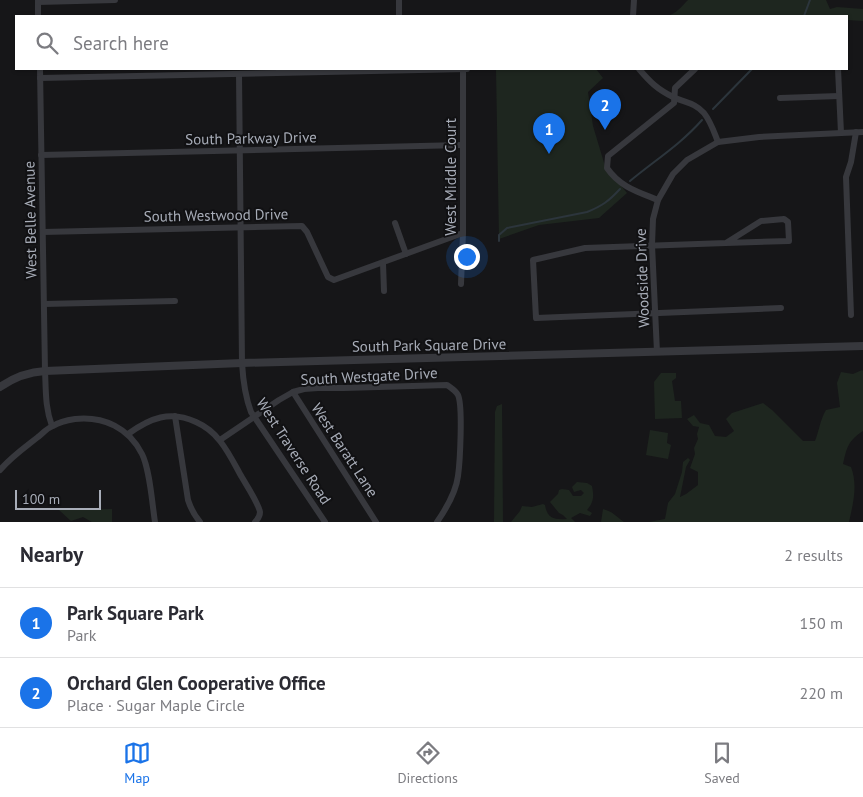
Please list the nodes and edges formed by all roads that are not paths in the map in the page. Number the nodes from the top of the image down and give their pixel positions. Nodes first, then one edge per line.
1 (115, 0) edge
2 (398, 0) edge
3 (634, 0) edge
4 (38, 1) edge
5 (38, 15) edge
6 (399, 15) edge
7 (633, 15) edge
8 (40, 70) edge
9 (400, 70) edge
10 (463, 70) edge
11 (640, 70) edge
12 (694, 70) edge
13 (838, 70) edge
14 (239, 74) junction
15 (40, 78) junction
16 (839, 96) junction
17 (674, 98) junction
18 (780, 98) dead end
19 (859, 132) edge
20 (841, 133) junction
21 (718, 142) junction
22 (462, 145) junction
23 (240, 151) junction
24 (41, 155) junction
25 (658, 200) junction
26 (395, 223) dead end
27 (241, 228) junction
28 (43, 232) junction
29 (462, 233) junction
30 (726, 243) junction
31 (652, 245) junction
32 (406, 254) junction
33 (383, 263) junction
34 (461, 284) dead end
35 (384, 292) dead end
36 (175, 300) dead end
37 (44, 304) junction
38 (781, 308) dead end
39 (655, 313) junction
40 (851, 315) dead end
41 (863, 346) edge
42 (657, 352) junction
43 (242, 363) junction
44 (45, 371) junction
45 (0, 387) edge
46 (293, 392) junction
47 (176, 416) junction
48 (254, 416) junction
49 (52, 426) junction
50 (128, 434) junction
51 (220, 440) junction
52 (0, 470) edge
53 (155, 522) edge
54 (200, 522) edge
55 (255, 522) edge
56 (325, 522) edge
57 (376, 522) edge
58 (438, 522) edge

1 - 4 street
2 - 6 street
3 - 7 street
4 - 5 street
8 - 15 street, West Belle Avenue
9 - 14 street
10 - 22 street, West Middle Court
11 - 17 street
12 - 17 street
13 - 16 street
14 - 15 street
14 - 23 street, West Traverse Road
15 - 24 street, West Belle Avenue
16 - 18 street
16 - 20 street
17 - 21 street
17 - 25 street
19 - 20 street
19 - 40 street
20 - 21 street
21 - 25 street, Woodside Drive
22 - 23 street, South Parkway Drive
22 - 29 street, West Middle Court
23 - 24 street, South Parkway Drive
23 - 27 street, West Traverse Road
24 - 28 street, West Belle Avenue
25 - 31 street, Woodside Drive
26 - 32 street
27 - 28 street, South Westwood Drive
27 - 33 street, South Westwood Drive
27 - 43 street, West Traverse Road
28 - 37 street, West Belle Avenue
29 - 32 street, South Westwood Drive
29 - 34 street, West Middle Court
30 - 30 street
30 - 31 street
31 - 39 street, Woodside Drive
31 - 39 street
32 - 33 street, South Westwood Drive
33 - 35 street
36 - 37 street
37 - 44 street, West Belle Avenue
38 - 39 street
39 - 42 street, Woodside Drive
41 - 42 street, South Park Square Drive
42 - 43 street, South Park Square Drive
43 - 44 street, South Park Square Drive
43 - 48 street, West Traverse Road
44 - 45 street, South Park Square Drive
44 - 49 street
46 - 48 street, South Westgate Drive
46 - 57 street, West Baratt Lane
46 - 58 street, South Westgate Drive
47 - 50 street
47 - 51 street
47 - 54 street
48 - 51 street, South Westgate Drive
48 - 56 street, West Traverse Road
49 - 50 street
49 - 52 street
50 - 53 street
51 - 55 street

